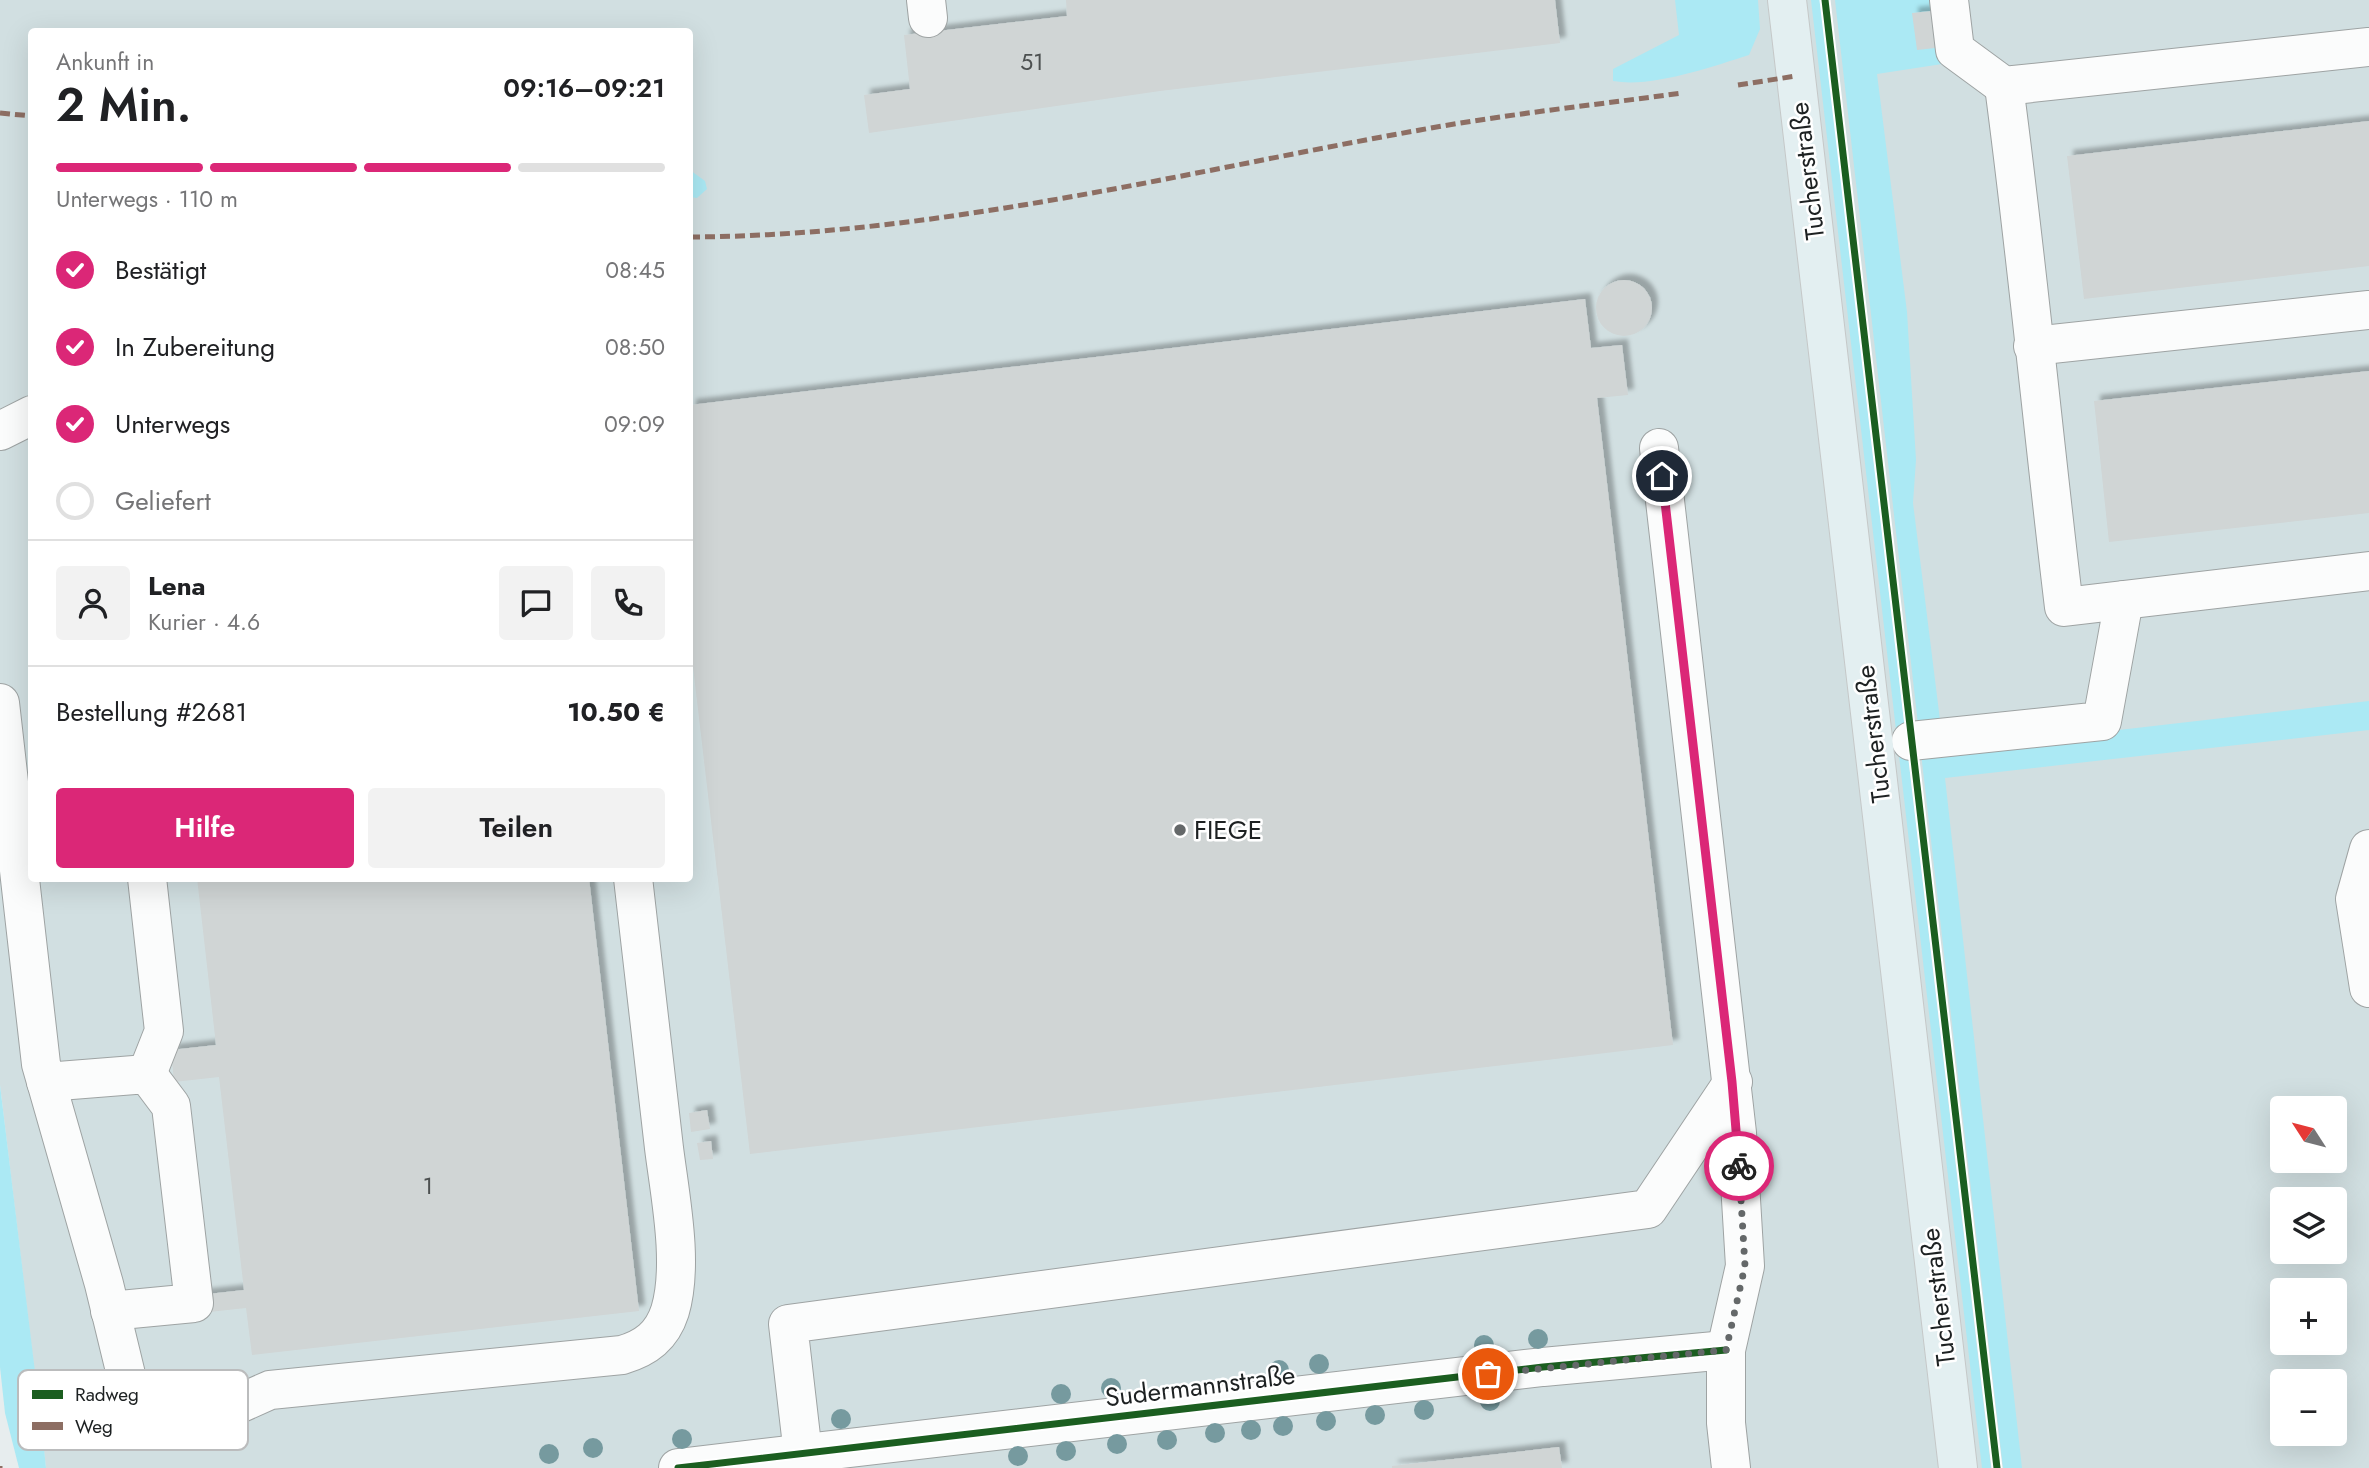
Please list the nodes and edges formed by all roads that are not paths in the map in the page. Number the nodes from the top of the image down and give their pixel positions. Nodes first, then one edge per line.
1 (1787, 0) edge
2 (1949, 0) edge
3 (2369, 47) edge
4 (2004, 86) junction
5 (2369, 310) edge
6 (2033, 346) junction
7 (28, 415) edge
8 (0, 431) edge
9 (1659, 448) dead end
10 (2369, 571) edge
11 (2124, 600) junction
12 (0, 703) edge
13 (1911, 741) dead end
14 (2369, 849) edge
15 (147, 882) edge
16 (633, 882) edge
17 (2369, 988) edge
18 (146, 1074) junction
19 (46, 1082) junction
20 (1732, 1082) junction
21 (110, 1311) junction
22 (1726, 1350) junction
23 (125, 1370) edge
24 (248, 1400) edge
25 (803, 1454) junction
26 (678, 1468) edge
27 (1731, 1468) edge
28 (1958, 1468) edge

1 - 28 main road, Tucherstraße
2 - 4 street
3 - 4 street
4 - 6 street
5 - 6 street
6 - 11 street
7 - 8 street
9 - 20 street
10 - 11 street
11 - 13 street
12 - 19 street
14 - 17 street
15 - 18 street
16 - 24 street
18 - 19 street
18 - 21 street
19 - 21 street
20 - 22 street
20 - 25 street
21 - 23 street
22 - 25 street, Sudermannstraße
22 - 27 street
25 - 26 street, Sudermannstraße

